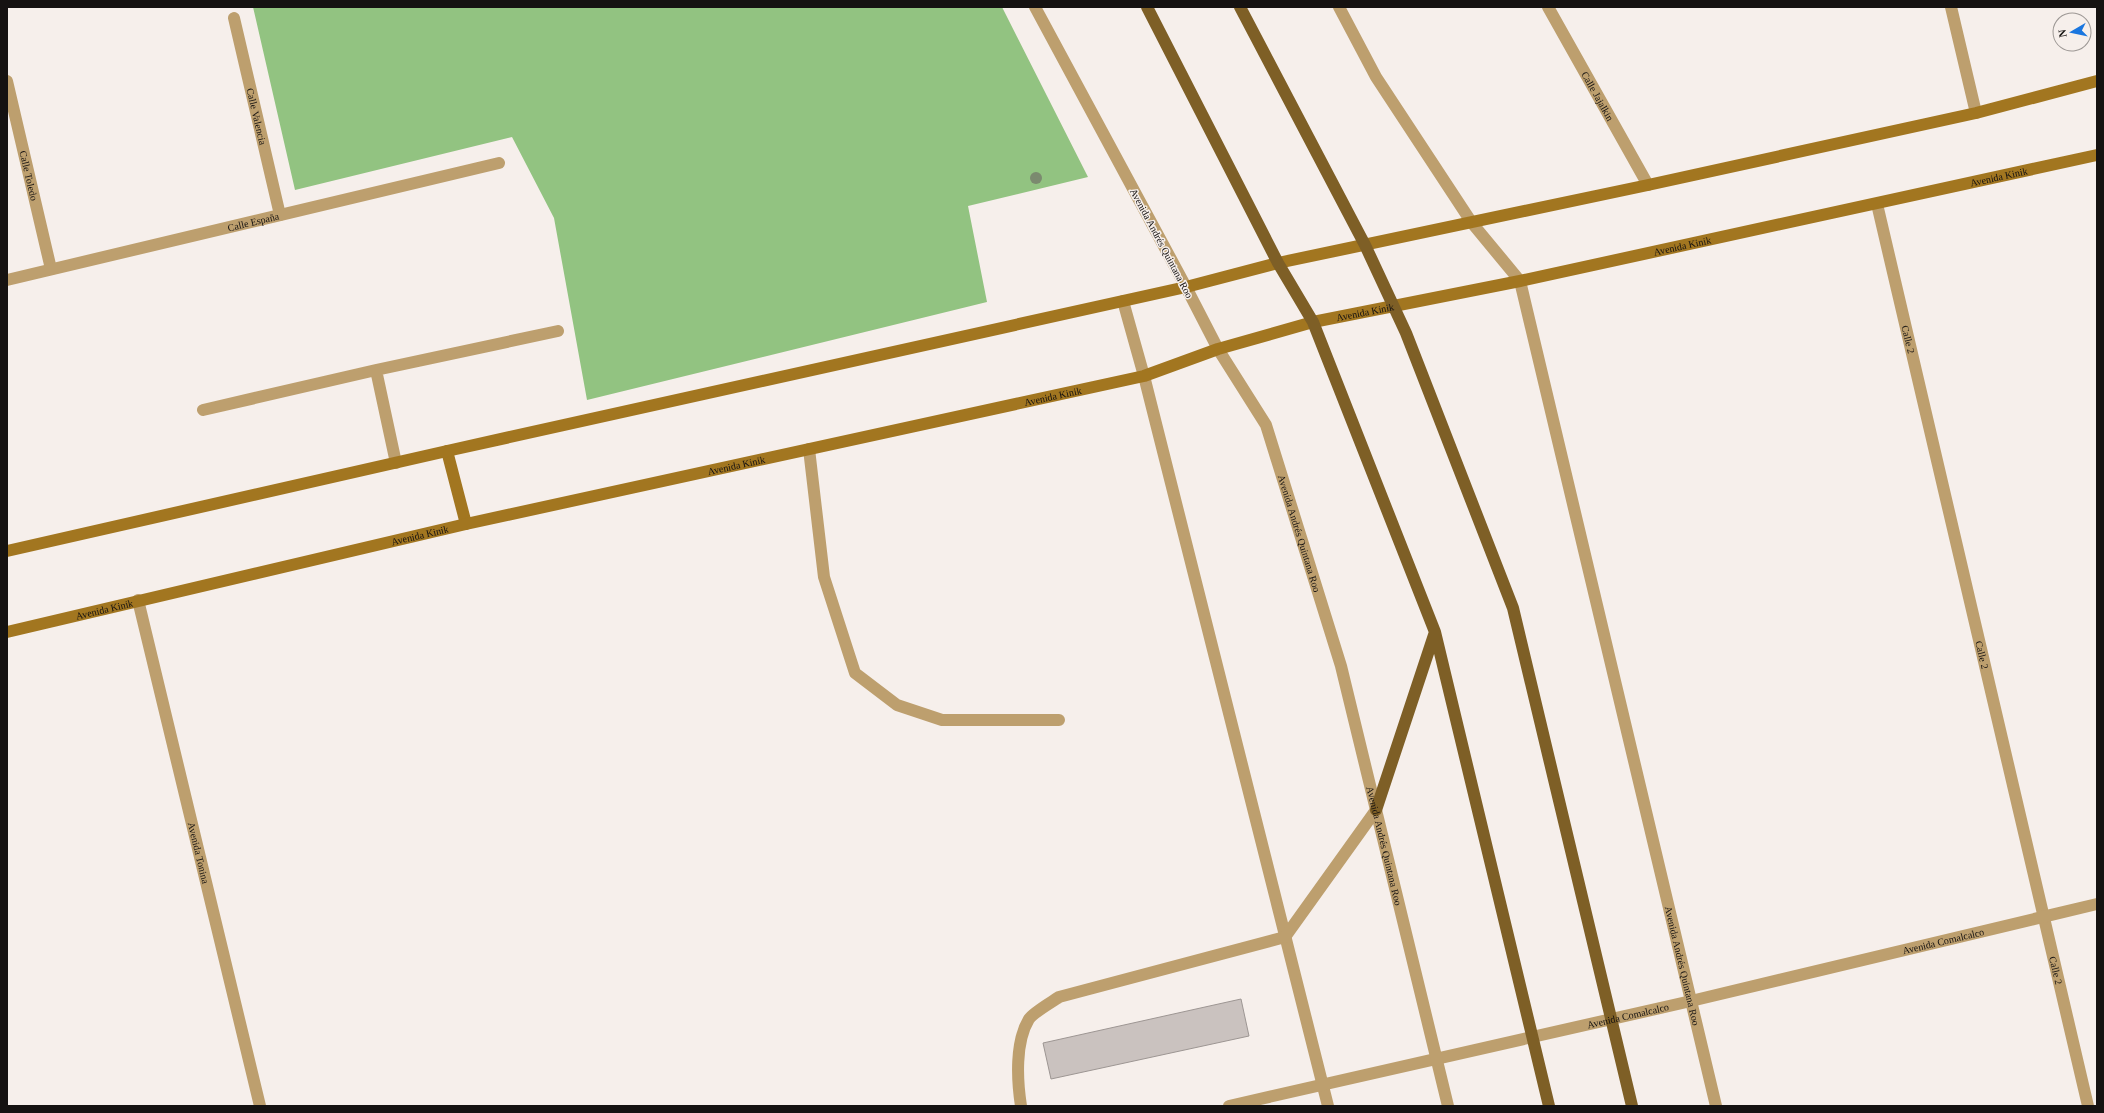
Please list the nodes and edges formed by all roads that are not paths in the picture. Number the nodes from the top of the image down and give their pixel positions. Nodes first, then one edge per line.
1 (1036, 7) edge
2 (1147, 7) edge
3 (1240, 7) edge
4 (1339, 7) edge
5 (1548, 7) edge
6 (1951, 7) edge
7 (234, 18) dead end
8 (2097, 80) edge
9 (7, 81) edge
10 (1976, 113) junction
11 (2097, 155) edge
12 (499, 163) dead end
13 (1648, 185) junction
14 (1877, 204) junction
15 (280, 215) junction
16 (1472, 223) junction
17 (1365, 245) junction
18 (1278, 262) junction
19 (51, 269) junction
20 (7, 280) edge
21 (1520, 282) junction
22 (1186, 287) junction
23 (1122, 301) junction
24 (1394, 307) junction
25 (1313, 322) junction
26 (558, 331) dead end
27 (1218, 349) junction
28 (376, 370) junction
29 (1144, 376) junction
30 (203, 410) dead end
31 (810, 449) junction
32 (446, 451) junction
33 (396, 463) junction
34 (466, 524) junction
35 (7, 551) edge
36 (138, 600) junction
37 (7, 632) edge
38 (1435, 632) junction
39 (1059, 720) dead end
40 (1376, 810) junction
41 (2097, 904) edge
42 (2043, 917) junction
43 (1285, 937) junction
44 (1691, 1001) junction
45 (1612, 1018) junction
46 (1533, 1037) junction
47 (1436, 1059) junction
48 (1323, 1085) junction
49 (260, 1106) edge
50 (1021, 1106) edge
51 (1229, 1106) edge
52 (1328, 1106) edge
53 (1448, 1106) edge
54 (1549, 1106) edge
55 (1632, 1106) edge
56 (1716, 1106) edge
57 (2088, 1106) edge

1 - 22 street, Avenida Andrés Quintana Roo
2 - 18 main road
3 - 17 main road
4 - 16 street, Avenida Andrés Quintana Roo
5 - 13 street, Calle Jajalkin
6 - 10 street
7 - 15 street, Calle Valencia
8 - 10 main road
9 - 19 street, Calle Toledo
10 - 13 main road
11 - 14 main road, Avenida Kinik
12 - 15 street, Calle España
13 - 16 main road
14 - 21 main road, Avenida Kinik
14 - 42 street, Calle 2
15 - 19 street, Calle España
16 - 17 main road
16 - 21 street, Avenida Andrés Quintana Roo
17 - 18 main road
17 - 24 main road
18 - 22 main road
18 - 25 main road
19 - 20 street, Calle España
21 - 24 main road, Avenida Kinik
21 - 44 street, Avenida Andrés Quintana Roo
22 - 23 main road
22 - 27 street, Avenida Andrés Quintana Roo
23 - 29 street
23 - 32 main road
24 - 25 main road, Avenida Kinik
24 - 45 main road
25 - 27 main road, Avenida Kinik
25 - 38 main road
26 - 28 street
27 - 29 main road, Avenida Kinik
27 - 40 street, Avenida Andrés Quintana Roo
28 - 30 street
28 - 33 street
29 - 31 main road, Avenida Kinik
29 - 43 street
31 - 34 main road, Avenida Kinik
31 - 39 street
32 - 33 main road
32 - 34 main road
33 - 35 main road
34 - 36 main road, Avenida Kinik
36 - 37 main road, Avenida Kinik
36 - 49 street, Avenida Tonina
38 - 40 main road
38 - 46 main road
40 - 43 street
40 - 47 street, Avenida Andrés Quintana Roo
41 - 42 street, Avenida Comalcalco
42 - 44 street, Avenida Comalcalco
42 - 57 street, Calle 2
43 - 48 street
43 - 50 street
44 - 45 street, Avenida Comalcalco
44 - 56 street, Avenida Andrés Quintana Roo
45 - 46 street, Avenida Comalcalco
45 - 55 main road
46 - 47 street, Avenida Comalcalco
46 - 54 main road
47 - 48 street, Avenida Comalcalco
47 - 53 street, Avenida Andrés Quintana Roo
48 - 51 street, Avenida Comalcalco
48 - 52 street

